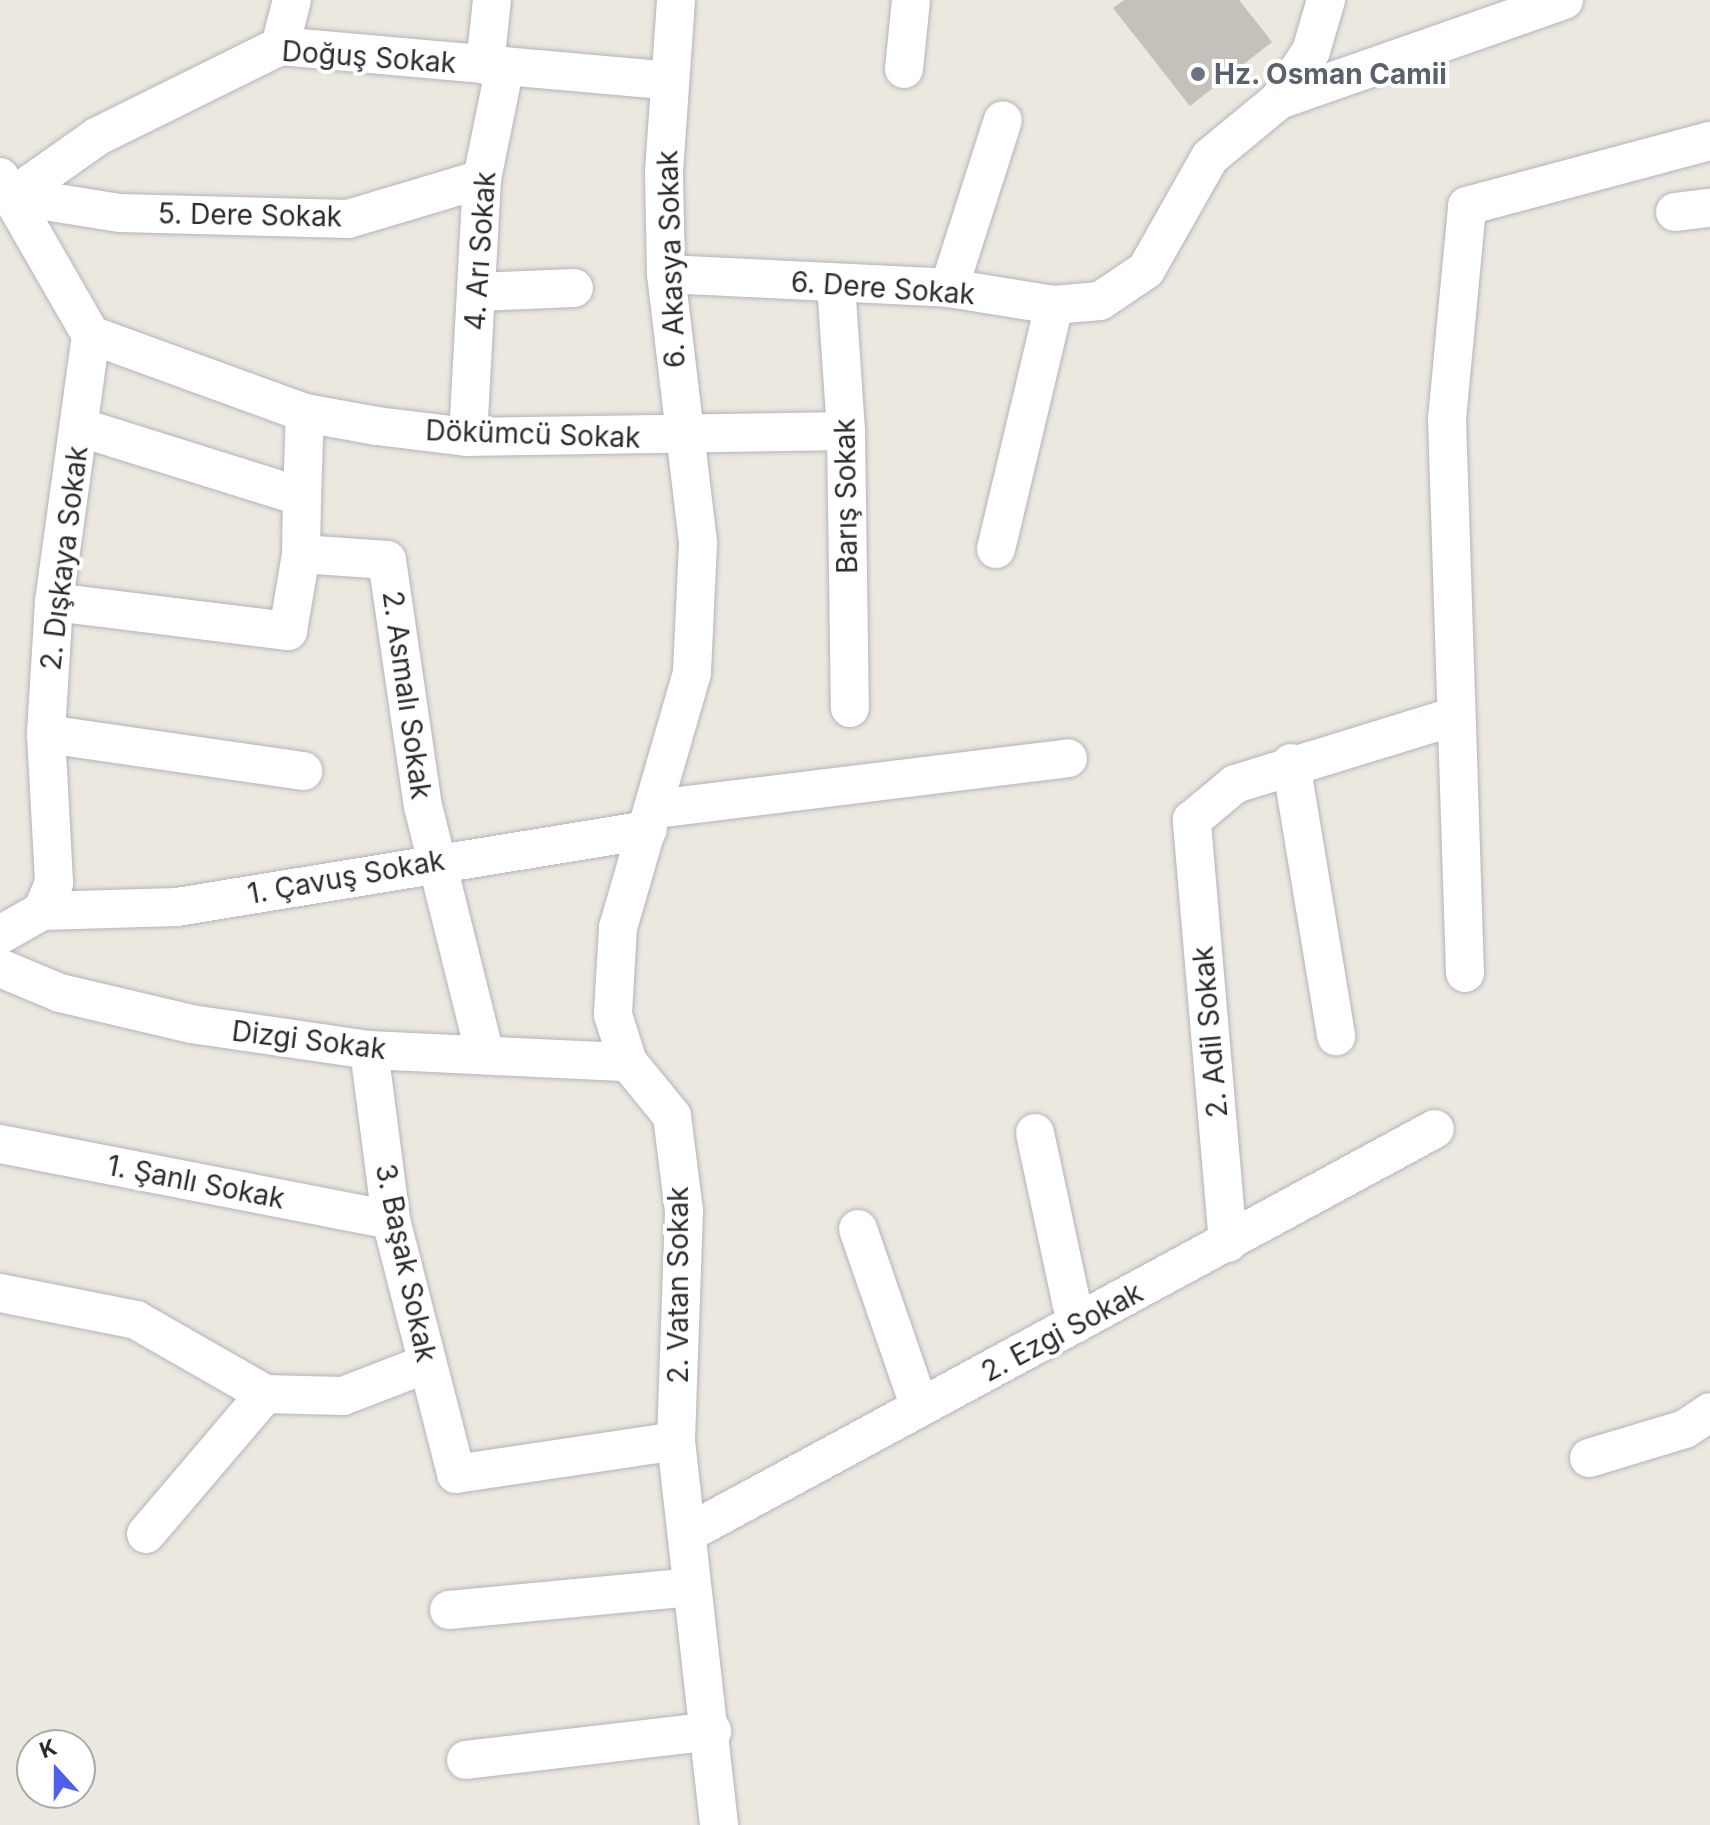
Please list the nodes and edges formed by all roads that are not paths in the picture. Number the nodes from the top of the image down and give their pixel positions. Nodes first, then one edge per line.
1 (292, 0) edge
2 (492, 0) edge
3 (676, 0) edge
4 (911, 0) edge
5 (1326, 0) edge
6 (1564, 0) edge
7 (280, 46) junction
8 (495, 66) junction
9 (904, 69) dead end
10 (669, 81) junction
11 (1279, 100) junction
12 (1003, 120) dead end
13 (1694, 145) edge
14 (482, 179) junction
15 (6, 187) edge
16 (666, 274) junction
17 (836, 284) junction
18 (574, 288) dead end
19 (949, 288) junction
20 (477, 292) junction
21 (1054, 305) junction
22 (91, 335) junction
23 (305, 413) junction
24 (79, 427) junction
25 (846, 431) junction
26 (468, 437) junction
27 (681, 437) junction
28 (302, 497) junction
29 (996, 549) dead end
30 (301, 554) junction
31 (54, 602) junction
32 (850, 708) dead end
33 (1456, 716) junction
34 (46, 734) junction
35 (1068, 758) dead end
36 (1291, 763) junction
37 (303, 771) dead end
38 (652, 819) junction
39 (437, 861) junction
40 (42, 911) junction
41 (0, 935) edge
42 (0, 968) edge
43 (1465, 973) dead end
44 (1336, 1036) dead end
45 (369, 1050) junction
46 (485, 1055) junction
47 (628, 1062) junction
48 (1435, 1129) dead end
49 (1035, 1133) dead end
50 (0, 1144) edge
51 (391, 1220) junction
52 (858, 1229) dead end
53 (1228, 1243) junction
54 (0, 1293) edge
55 (1076, 1324) junction
56 (426, 1364) junction
57 (265, 1394) junction
58 (920, 1408) junction
59 (1710, 1412) edge
60 (676, 1441) junction
61 (1589, 1458) dead end
62 (688, 1533) junction
63 (146, 1534) dead end
64 (691, 1587) junction
65 (449, 1610) dead end
66 (712, 1731) junction
67 (466, 1760) dead end
68 (719, 1825) edge

1 - 7 street
2 - 8 street, 4. Arı Sokak
3 - 10 street, 6. Akasya Sokak
4 - 9 street
5 - 11 street
6 - 11 street
7 - 8 street, Doğuş Sokak
7 - 15 street, Doğuş Sokak
8 - 10 street, Doğuş Sokak
8 - 14 street, 4. Arı Sokak
10 - 16 street, 6. Akasya Sokak
11 - 21 street, 6. Dere Sokak
12 - 19 street
13 - 33 street
14 - 15 street, 5. Dere Sokak
14 - 20 street, 4. Arı Sokak
15 - 22 street
16 - 17 street, 6. Dere Sokak
16 - 27 street, 6. Akasya Sokak
17 - 19 street, 6. Dere Sokak
17 - 25 street, Barış Sokak
18 - 20 street
19 - 21 street, 6. Dere Sokak
20 - 26 street, 4. Arı Sokak
21 - 29 street
22 - 23 street, Dökümcü Sokak
22 - 24 street, 2. Dışkaya Sokak
23 - 26 street, Dökümcü Sokak
23 - 28 street
24 - 28 street
24 - 31 street, 2. Dışkaya Sokak
25 - 27 street, Dökümcü Sokak
25 - 32 street, Barış Sokak
26 - 27 street, Dökümcü Sokak
27 - 38 street, 2. Vatan Sokak
28 - 30 street
30 - 31 street
30 - 39 street, 2. Asmalı Sokak
31 - 34 street, 2. Dışkaya Sokak
33 - 36 street
33 - 43 street
34 - 37 street
34 - 40 street, 2. Dışkaya Sokak
35 - 38 street, 1. Çavuş Sokak
36 - 44 street
36 - 53 street, 2. Adil Sokak
38 - 39 street, 1. Çavuş Sokak
38 - 47 street, 2. Vatan Sokak
39 - 40 street, 1. Çavuş Sokak
39 - 46 street, 2. Asmalı Sokak
40 - 41 street
42 - 45 street, Dizgi Sokak
45 - 46 street, Dizgi Sokak
45 - 51 street, 3. Başak Sokak
46 - 47 street, Dizgi Sokak
47 - 60 street, 2. Vatan Sokak
48 - 53 street, 2. Ezgi Sokak
49 - 55 street
50 - 51 street, 1. Şanlı Sokak
51 - 56 street, 3. Başak Sokak
52 - 58 street
53 - 55 street, 2. Ezgi Sokak
54 - 57 street
55 - 58 street, 2. Ezgi Sokak
56 - 57 street
56 - 60 street, 3. Başak Sokak
57 - 63 street
58 - 62 street, 2. Ezgi Sokak
59 - 61 street
60 - 62 street, 2. Vatan Sokak
62 - 64 street, 2. Vatan Sokak
64 - 65 street
64 - 66 street, 2. Vatan Sokak
66 - 67 street
66 - 68 street, 2. Vatan Sokak

